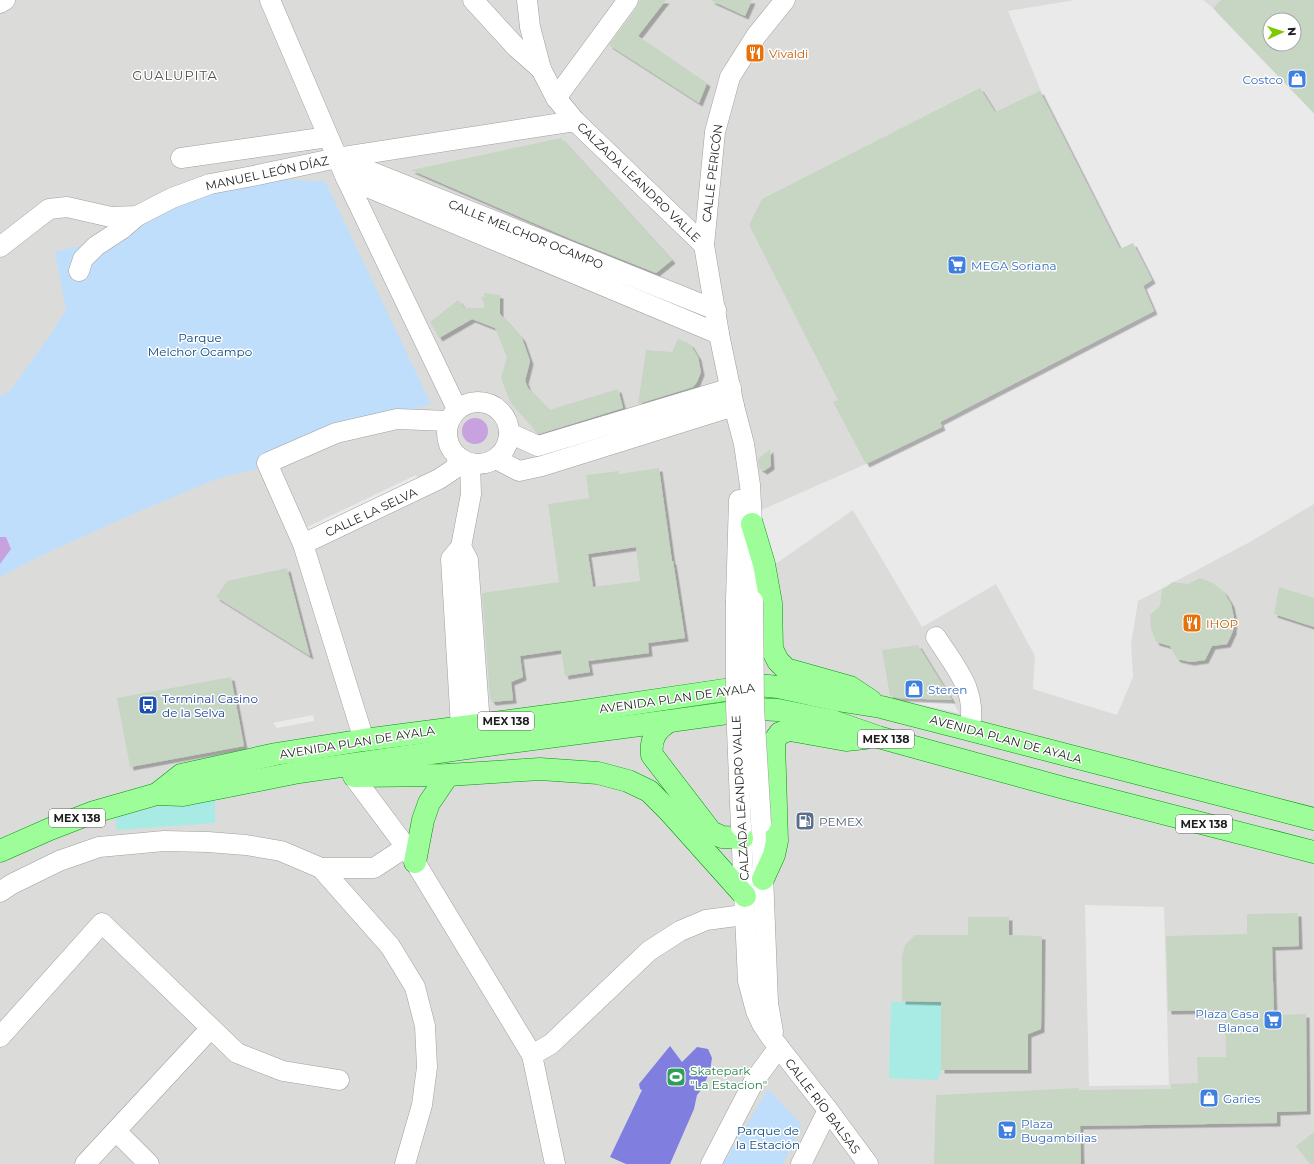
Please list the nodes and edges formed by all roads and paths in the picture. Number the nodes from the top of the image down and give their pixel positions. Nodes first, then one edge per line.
1 (4, 0) edge
2 (270, 0) edge
3 (473, 0) edge
4 (527, 0) edge
5 (628, 0) edge
6 (785, 0) edge
7 (0, 3) edge
8 (541, 69) junction
9 (556, 98) junction
10 (575, 121) junction
11 (328, 137) junction
12 (181, 158) dead end
13 (337, 158) junction
14 (346, 178) junction
15 (137, 216) junction
16 (704, 245) junction
17 (0, 247) edge
18 (79, 271) dead end
19 (716, 310) junction
20 (719, 334) junction
21 (732, 397) junction
22 (453, 415) junction
23 (509, 433) junction
24 (744, 444) junction
25 (460, 455) junction
26 (496, 458) junction
27 (752, 524) junction
28 (303, 544) junction
29 (744, 600) junction
30 (936, 637) dead end
31 (881, 707) junction
32 (670, 722) junction
33 (470, 726) junction
34 (969, 729) junction
35 (580, 733) junction
36 (878, 737) junction
37 (364, 740) junction
38 (488, 745) junction
39 (537, 770) junction
40 (299, 772) junction
41 (448, 775) junction
42 (353, 776) junction
43 (157, 794) junction
44 (1314, 819) edge
45 (742, 833) junction
46 (0, 851) edge
47 (1314, 852) edge
48 (411, 854) junction
49 (321, 868) junction
50 (763, 878) junction
51 (0, 892) edge
52 (745, 907) junction
53 (211, 1028) junction
54 (0, 1037) edge
55 (779, 1047) junction
56 (532, 1055) junction
57 (339, 1080) dead end
58 (828, 1110) junction
59 (116, 1131) junction
60 (85, 1164) edge
61 (149, 1164) edge
62 (405, 1164) edge
63 (555, 1164) edge
64 (710, 1164) edge
65 (801, 1164) edge
66 (868, 1164) edge

1 - 7 street
2 - 11 street
3 - 8 street
4 - 8 street, CALZADA LEANDRO VALLE
5 - 9 street
6 - 16 street, CALLE PERICÓN
8 - 9 street, CALZADA LEANDRO VALLE
9 - 10 street, CALZADA LEANDRO VALLE
10 - 13 street
10 - 16 street, CALZADA LEANDRO VALLE
11 - 12 street
11 - 13 street
13 - 14 street
13 - 15 street, MANUEL LEÓN DÍAZ
13 - 19 street, CALLE MELCHOR OCAMPO
14 - 20 street, CALLE MELCHOR OCAMPO
14 - 22 street
15 - 17 street, MANUEL LEÓN DÍAZ
15 - 18 street
16 - 19 street, CALZADA LEANDRO VALLE
19 - 20 street, CALZADA LEANDRO VALLE
20 - 21 street, CALZADA LEANDRO VALLE
21 - 23 street
21 - 24 street, CALZADA LEANDRO VALLE
21 - 26 street
22 - 23 street
22 - 25 street
22 - 28 street
23 - 26 street
24 - 27 street, CALZADA LEANDRO VALLE
24 - 29 street, CALZADA LEANDRO VALLE
25 - 26 street
25 - 28 street, CALLE LA SELVA
25 - 33 street
27 - 29 street, CALZADA LEANDRO VALLE
27 - 31 main road
28 - 37 street
29 - 45 street, CALZADA LEANDRO VALLE, bridge
29 - 50 street, CALZADA LEANDRO VALLE, bridge
30 - 34 street
31 - 33 main road, AVENIDA PLAN DE AYALA / MEX 138
31 - 34 main road, AVENIDA PLAN DE AYALA / MEX 138
32 - 35 main road, AVENIDA PLAN DE AYALA / MEX 138
32 - 36 main road, AVENIDA PLAN DE AYALA / MEX 138
32 - 45 main road
33 - 37 main road, AVENIDA PLAN DE AYALA / MEX 138
34 - 36 main road
34 - 44 main road, AVENIDA PLAN DE AYALA / MEX 138
35 - 38 main road, AVENIDA PLAN DE AYALA / MEX 138
35 - 39 main road
36 - 47 main road, AVENIDA PLAN DE AYALA / MEX 138
36 - 50 main road
37 - 43 main road, AVENIDA PLAN DE AYALA / MEX 138
38 - 39 main road
38 - 40 main road, AVENIDA PLAN DE AYALA / MEX 138
39 - 41 main road
39 - 52 main road
40 - 42 main road
40 - 43 main road, AVENIDA PLAN DE AYALA / MEX 138
41 - 42 main road
41 - 48 main road
42 - 48 street
43 - 46 main road, AVENIDA PLAN DE AYALA / MEX 138
45 - 52 street, CALZADA LEANDRO VALLE
48 - 49 street
48 - 56 street
49 - 51 street
49 - 62 street
50 - 55 street, CALZADA LEANDRO VALLE
52 - 55 street, CALZADA LEANDRO VALLE
52 - 56 street
53 - 54 street
53 - 57 street
53 - 59 street
55 - 58 street, CALLE RÍO BALSAS
55 - 64 street
56 - 63 street
58 - 65 street
58 - 66 street, CALLE RÍO BALSAS
59 - 60 street
59 - 61 street

